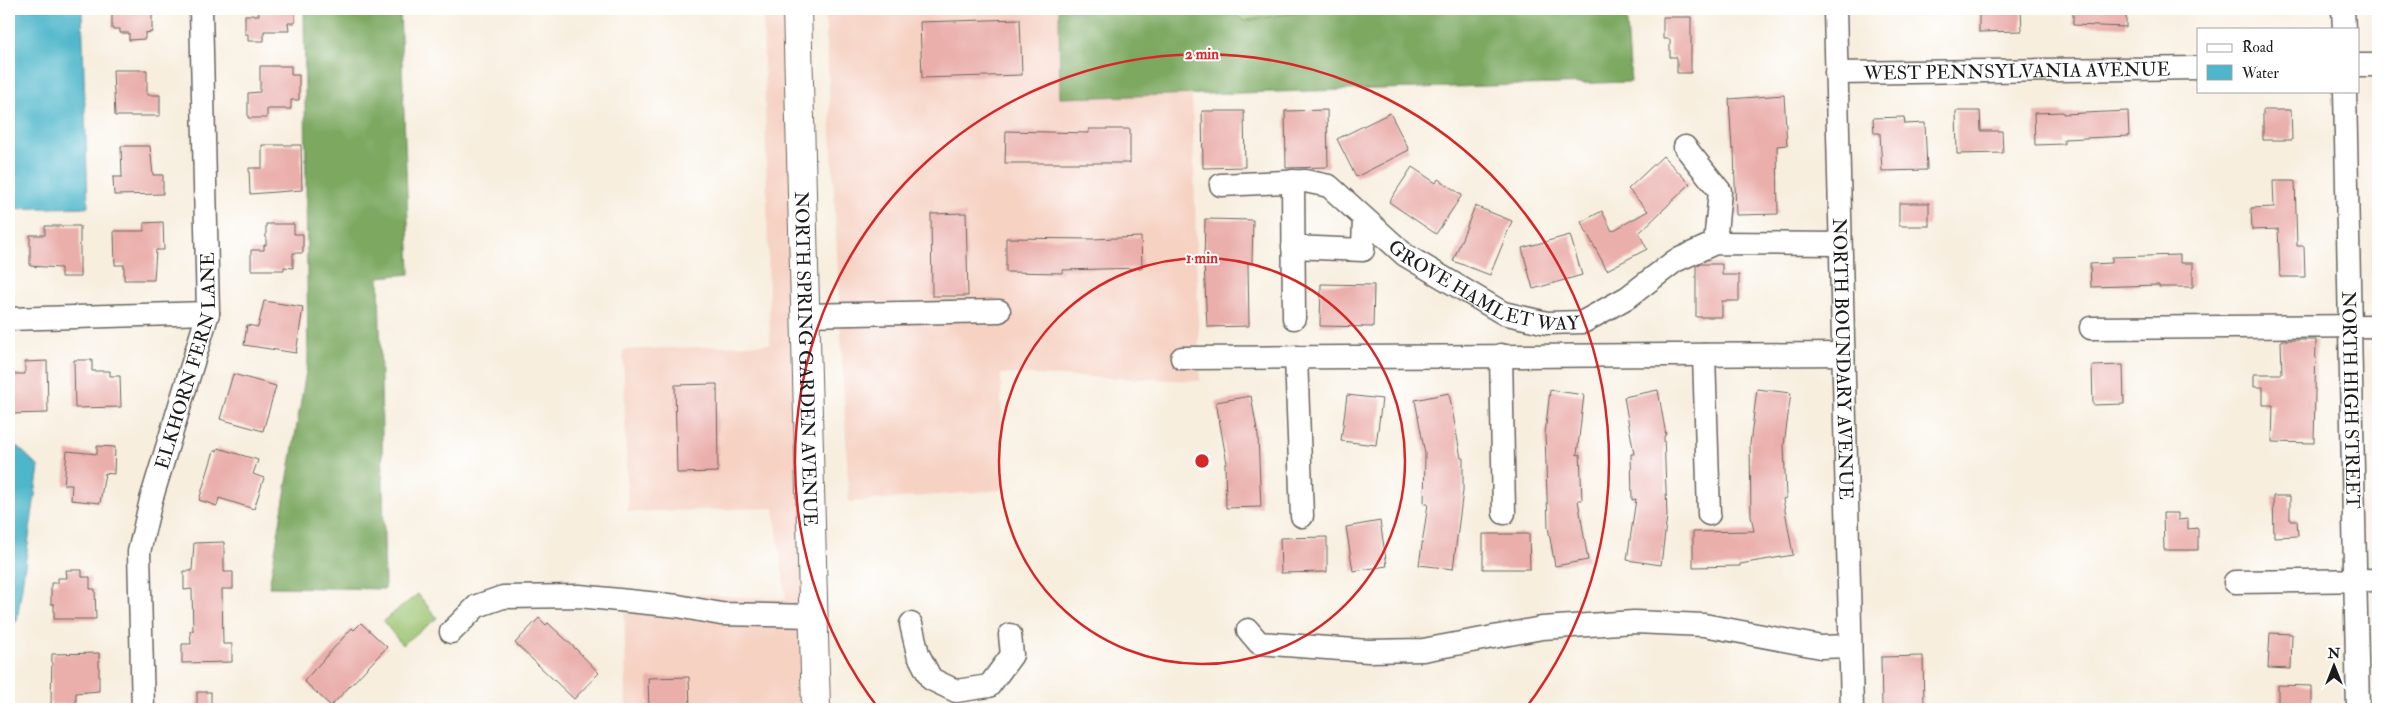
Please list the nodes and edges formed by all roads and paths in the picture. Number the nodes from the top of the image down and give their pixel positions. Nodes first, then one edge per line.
1 (201, 9) edge
2 (797, 9) edge
3 (1835, 9) edge
4 (2343, 9) edge
5 (2344, 28) edge
6 (2360, 65) edge
7 (2378, 65) edge
8 (2197, 68) edge
9 (1836, 73) junction
10 (2345, 92) edge
11 (1685, 147) dead end
12 (1293, 181) junction
13 (1221, 185) dead end
14 (1364, 218) junction
15 (1715, 243) junction
16 (1840, 244) junction
17 (1293, 247) junction
18 (999, 311) dead end
19 (208, 313) junction
20 (805, 315) junction
21 (9, 318) edge
22 (1294, 318) dead end
23 (2350, 326) junction
24 (2378, 326) edge
25 (2091, 328) dead end
26 (1842, 354) junction
27 (1501, 355) junction
28 (1704, 355) junction
29 (1296, 357) junction
30 (1182, 358) dead end
31 (1504, 513) dead end
32 (1709, 514) dead end
33 (1302, 516) dead end
34 (2355, 580) junction
35 (2378, 580) edge
36 (2235, 582) dead end
37 (813, 616) junction
38 (911, 624) dead end
39 (1248, 630) dead end
40 (451, 632) dead end
41 (1010, 635) dead end
42 (1850, 646) junction
43 (143, 709) edge
44 (816, 709) edge
45 (1852, 709) edge
46 (2358, 709) edge

1 - 19 street, ELKHORN FERN LANE
2 - 20 highway, NORTH SPRING GARDEN AVENUE
3 - 9 street, NORTH BOUNDARY AVENUE
4 - 5 street
6 - 7 street
8 - 9 street, WEST PENNSYLVANIA AVENUE
9 - 16 street, NORTH BOUNDARY AVENUE
10 - 23 street, NORTH HIGH STREET
11 - 15 street
12 - 13 street, GROVE HAMLET WAY
12 - 14 street, GROVE HAMLET WAY
12 - 17 street
14 - 15 street, GROVE HAMLET WAY
14 - 17 street
15 - 16 street, GROVE HAMLET WAY
16 - 26 street, NORTH BOUNDARY AVENUE
17 - 22 street
18 - 20 street
19 - 21 street
19 - 43 street, ELKHORN FERN LANE
20 - 37 highway, NORTH SPRING GARDEN AVENUE
23 - 24 street
23 - 25 street
23 - 34 street, NORTH HIGH STREET
26 - 28 street
26 - 42 street, NORTH BOUNDARY AVENUE
27 - 28 street
27 - 29 street
27 - 31 street
28 - 32 street
29 - 30 street
29 - 33 street
34 - 35 street
34 - 36 street
34 - 46 street, NORTH HIGH STREET
37 - 40 street
37 - 44 highway, NORTH SPRING GARDEN AVENUE
38 - 41 street
39 - 42 street
42 - 45 street, NORTH BOUNDARY AVENUE

